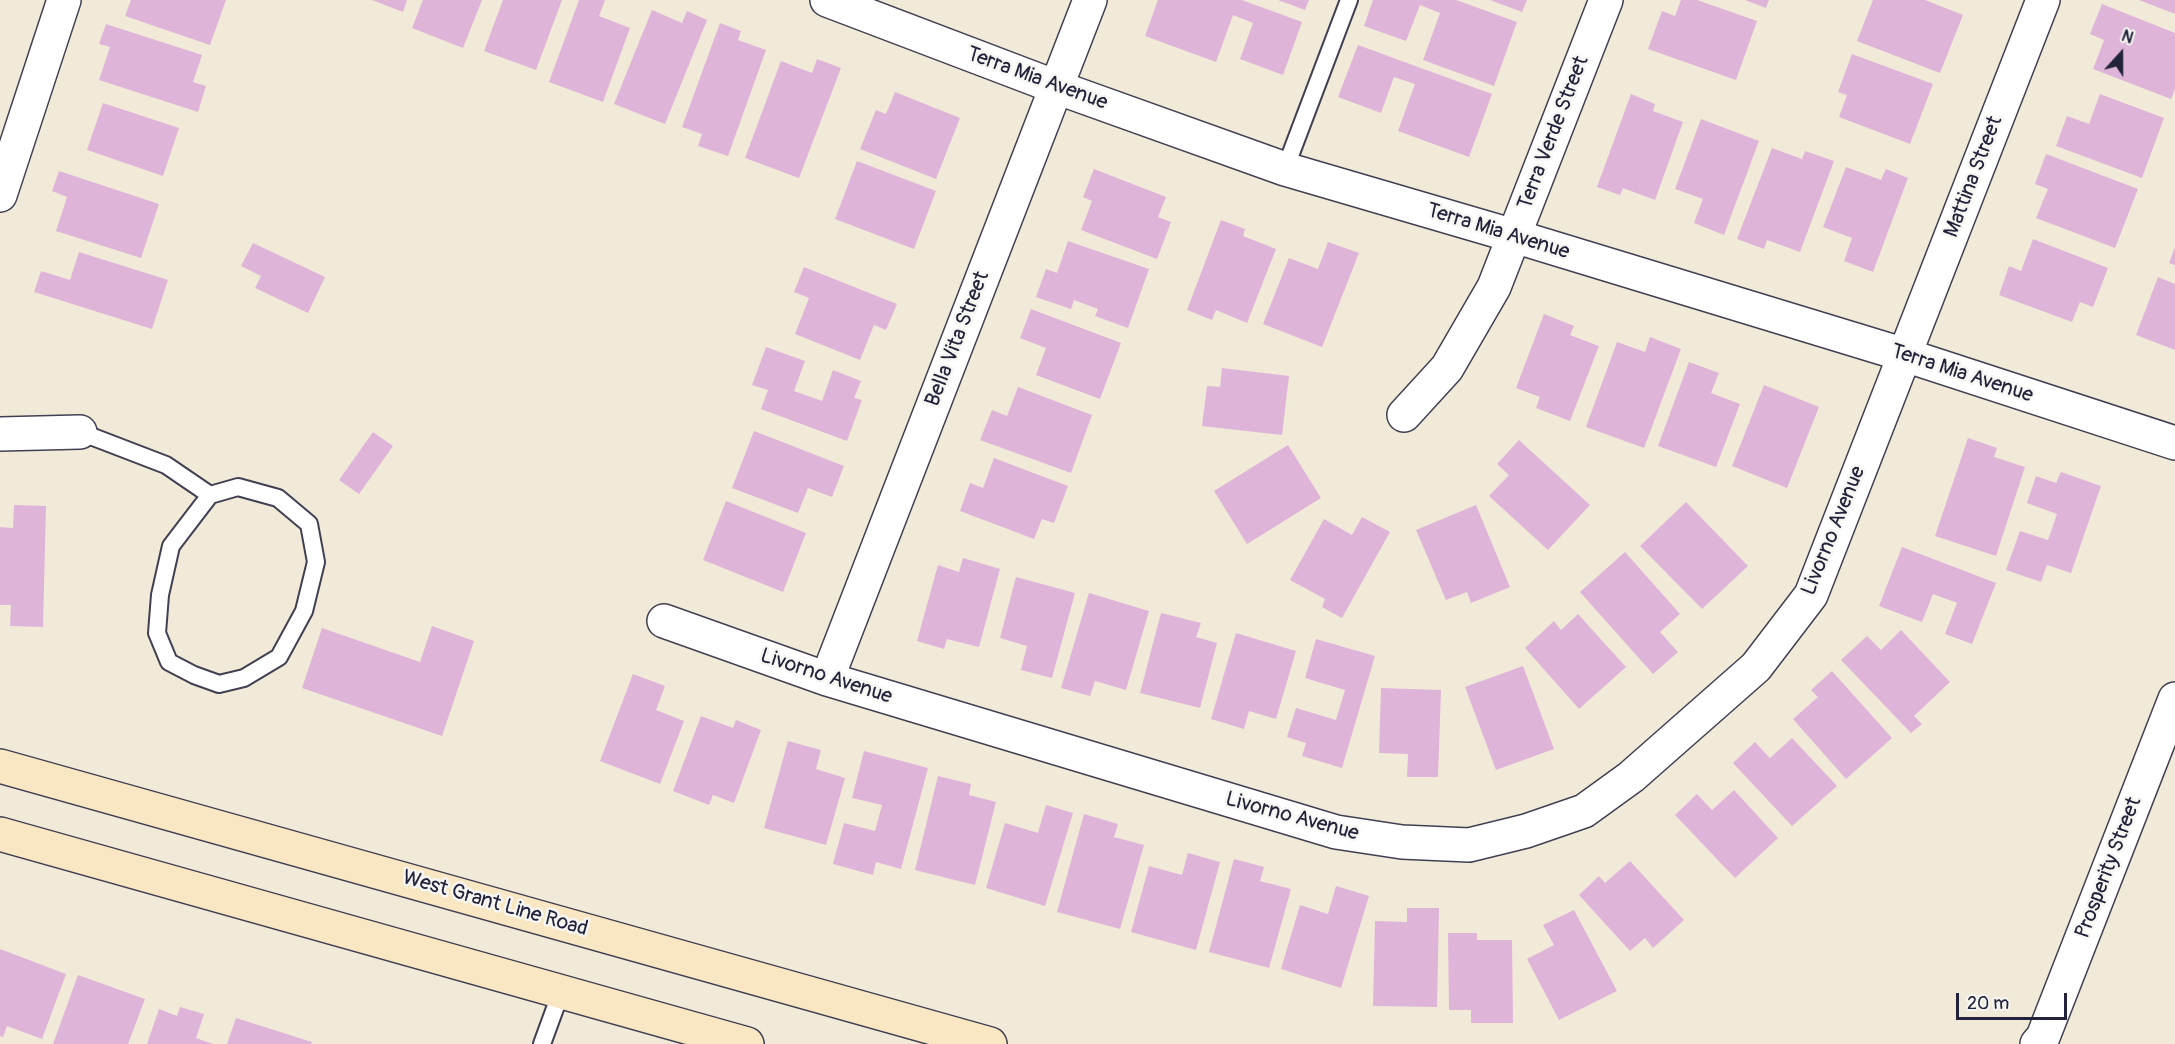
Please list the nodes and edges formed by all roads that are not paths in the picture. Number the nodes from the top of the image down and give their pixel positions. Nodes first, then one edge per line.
1 (64, 0) edge
2 (827, 0) edge
3 (1090, 0) edge
4 (1349, 0) edge
5 (1606, 0) edge
6 (2043, 0) edge
7 (1056, 87) junction
8 (1285, 169) junction
9 (0, 195) edge
10 (1514, 236) junction
11 (1905, 355) junction
12 (1404, 415) dead end
13 (80, 432) joint
14 (0, 434) edge
15 (2175, 443) edge
16 (210, 495) junction
17 (664, 621) dead end
18 (827, 679) junction
19 (2175, 699) edge
20 (0, 766) edge
21 (0, 834) edge
22 (561, 992) junction
23 (2042, 1042) edge
24 (542, 1044) edge
25 (747, 1044) edge
26 (990, 1044) edge

1 - 9 street
2 - 7 street, Terra Mia Avenue
3 - 7 street, Bella Vita Street
4 - 8 lane
5 - 10 street, Terra Verde Street
6 - 11 street, Mattina Street
7 - 8 street, Terra Mia Avenue
7 - 18 street, Bella Vita Street
8 - 10 street, Terra Mia Avenue
10 - 11 street, Terra Mia Avenue
10 - 12 street, Terra Verde Street
11 - 15 street, Terra Mia Avenue
11 - 18 street, Livorno Avenue
13 - 14 street
13 - 16 lane
16 - 16 lane
17 - 18 street, Livorno Avenue
19 - 23 street, Prosperity Street
20 - 26 main road, West Grant Line Road
21 - 22 main road
22 - 24 lane
22 - 25 main road

